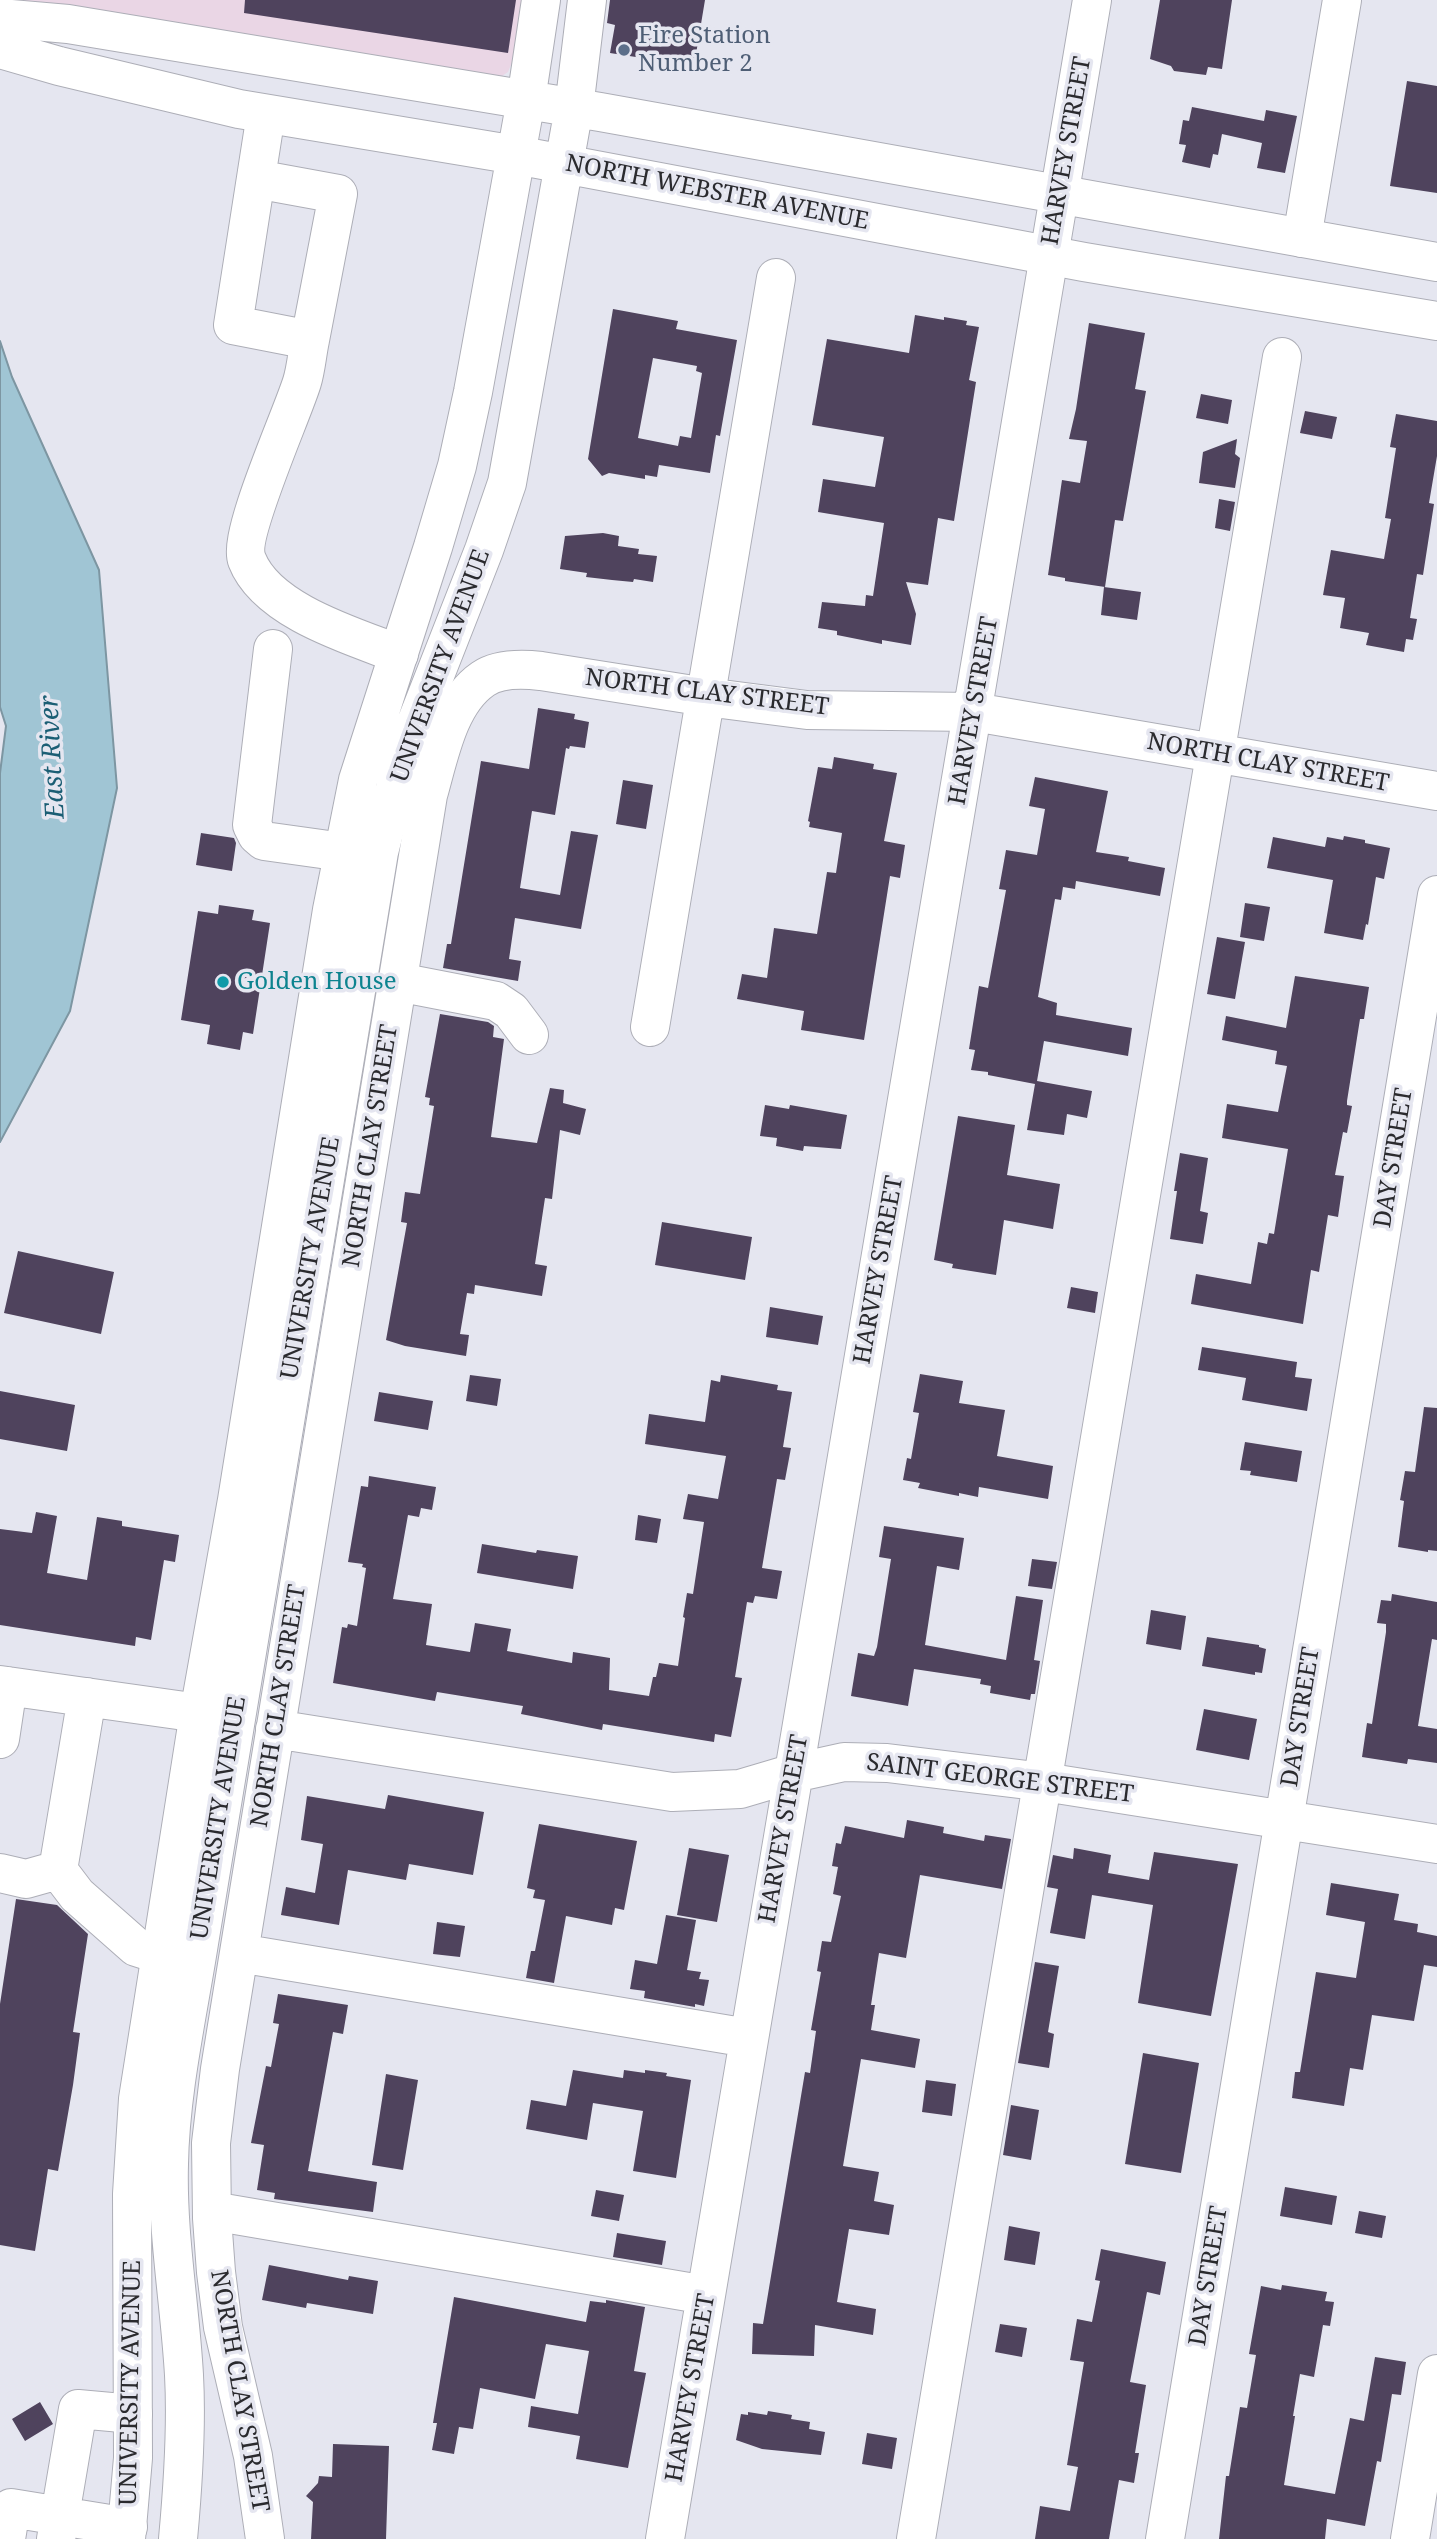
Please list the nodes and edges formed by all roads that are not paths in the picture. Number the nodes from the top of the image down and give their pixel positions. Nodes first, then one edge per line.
1 (541, 0) edge
2 (587, 0) edge
3 (1092, 0) edge
4 (1342, 0) edge
5 (0, 18) edge
6 (0, 49) edge
7 (526, 100) junction
8 (574, 108) junction
9 (266, 114) junction
10 (516, 155) junction
11 (564, 164) junction
12 (256, 179) junction
13 (1061, 195) junction
14 (1301, 238) junction
15 (1049, 256) junction
16 (1437, 262) edge
17 (776, 278) dead end
18 (1437, 321) edge
19 (310, 340) junction
20 (1282, 357) dead end
21 (273, 649) dead end
22 (399, 654) junction
23 (706, 697) junction
24 (974, 712) junction
25 (1213, 754) junction
26 (1437, 791) edge
27 (343, 852) junction
28 (1437, 895) edge
29 (398, 982) junction
30 (650, 1027) dead end
31 (529, 1035) dead end
32 (4, 1686) edge
33 (87, 1697) junction
34 (199, 1713) junction
35 (275, 1729) junction
36 (0, 1739) edge
37 (794, 1773) junction
38 (1044, 1782) junction
39 (1284, 1818) junction
40 (1437, 1844) edge
41 (58, 1870) junction
42 (0, 1873) edge
43 (239, 1953) junction
44 (161, 1955) junction
45 (748, 2038) junction
46 (212, 2211) junction
47 (706, 2295) junction
48 (1437, 2374) edge
49 (133, 2414) junction
50 (58, 2528) edge
51 (127, 2533) edge
52 (6, 2539) edge
53 (178, 2539) edge
54 (265, 2539) edge
55 (665, 2539) edge
56 (916, 2539) edge
57 (1165, 2539) edge
58 (1410, 2539) edge

1 - 7 street, UNIVERSITY AVENUE
2 - 8 street, UNIVERSITY AVENUE
3 - 13 street, HARVEY STREET
4 - 14 street
5 - 7 street
6 - 9 street, NORTH WEBSTER AVENUE
7 - 8 street
7 - 10 street, UNIVERSITY AVENUE
8 - 11 street, UNIVERSITY AVENUE
8 - 13 street
9 - 10 street, NORTH WEBSTER AVENUE
9 - 12 street
10 - 11 street, NORTH WEBSTER AVENUE
10 - 22 street, UNIVERSITY AVENUE
11 - 15 street, NORTH WEBSTER AVENUE
11 - 53 street, UNIVERSITY AVENUE
12 - 19 street
12 - 19 street
13 - 14 street
13 - 15 street, HARVEY STREET
14 - 16 street
15 - 18 street, NORTH WEBSTER AVENUE
15 - 24 street, HARVEY STREET
17 - 23 street
19 - 22 street
20 - 25 street
21 - 27 street
22 - 27 street, UNIVERSITY AVENUE
23 - 24 street, NORTH CLAY STREET
23 - 29 street, NORTH CLAY STREET
23 - 30 street
24 - 25 street, NORTH CLAY STREET
24 - 37 street, HARVEY STREET
25 - 26 street, NORTH CLAY STREET
25 - 38 street
27 - 34 street, UNIVERSITY AVENUE
28 - 39 street, DAY STREET
29 - 31 street
29 - 35 street, NORTH CLAY STREET
32 - 33 street
32 - 36 street
33 - 34 street
33 - 41 street
34 - 44 street, UNIVERSITY AVENUE
35 - 37 street, SAINT GEORGE STREET
35 - 43 street, NORTH CLAY STREET
37 - 38 street, SAINT GEORGE STREET
37 - 45 street, HARVEY STREET
38 - 39 street, SAINT GEORGE STREET
38 - 56 street
39 - 40 street, SAINT GEORGE STREET
39 - 57 street, DAY STREET
41 - 42 street
41 - 44 street
43 - 45 street
43 - 46 street, NORTH CLAY STREET
44 - 49 street, UNIVERSITY AVENUE
45 - 47 street, HARVEY STREET
46 - 47 street
46 - 54 street, NORTH CLAY STREET
47 - 55 street, HARVEY STREET
48 - 58 street
49 - 50 street
49 - 51 street, UNIVERSITY AVENUE
50 - 51 street
50 - 52 street

